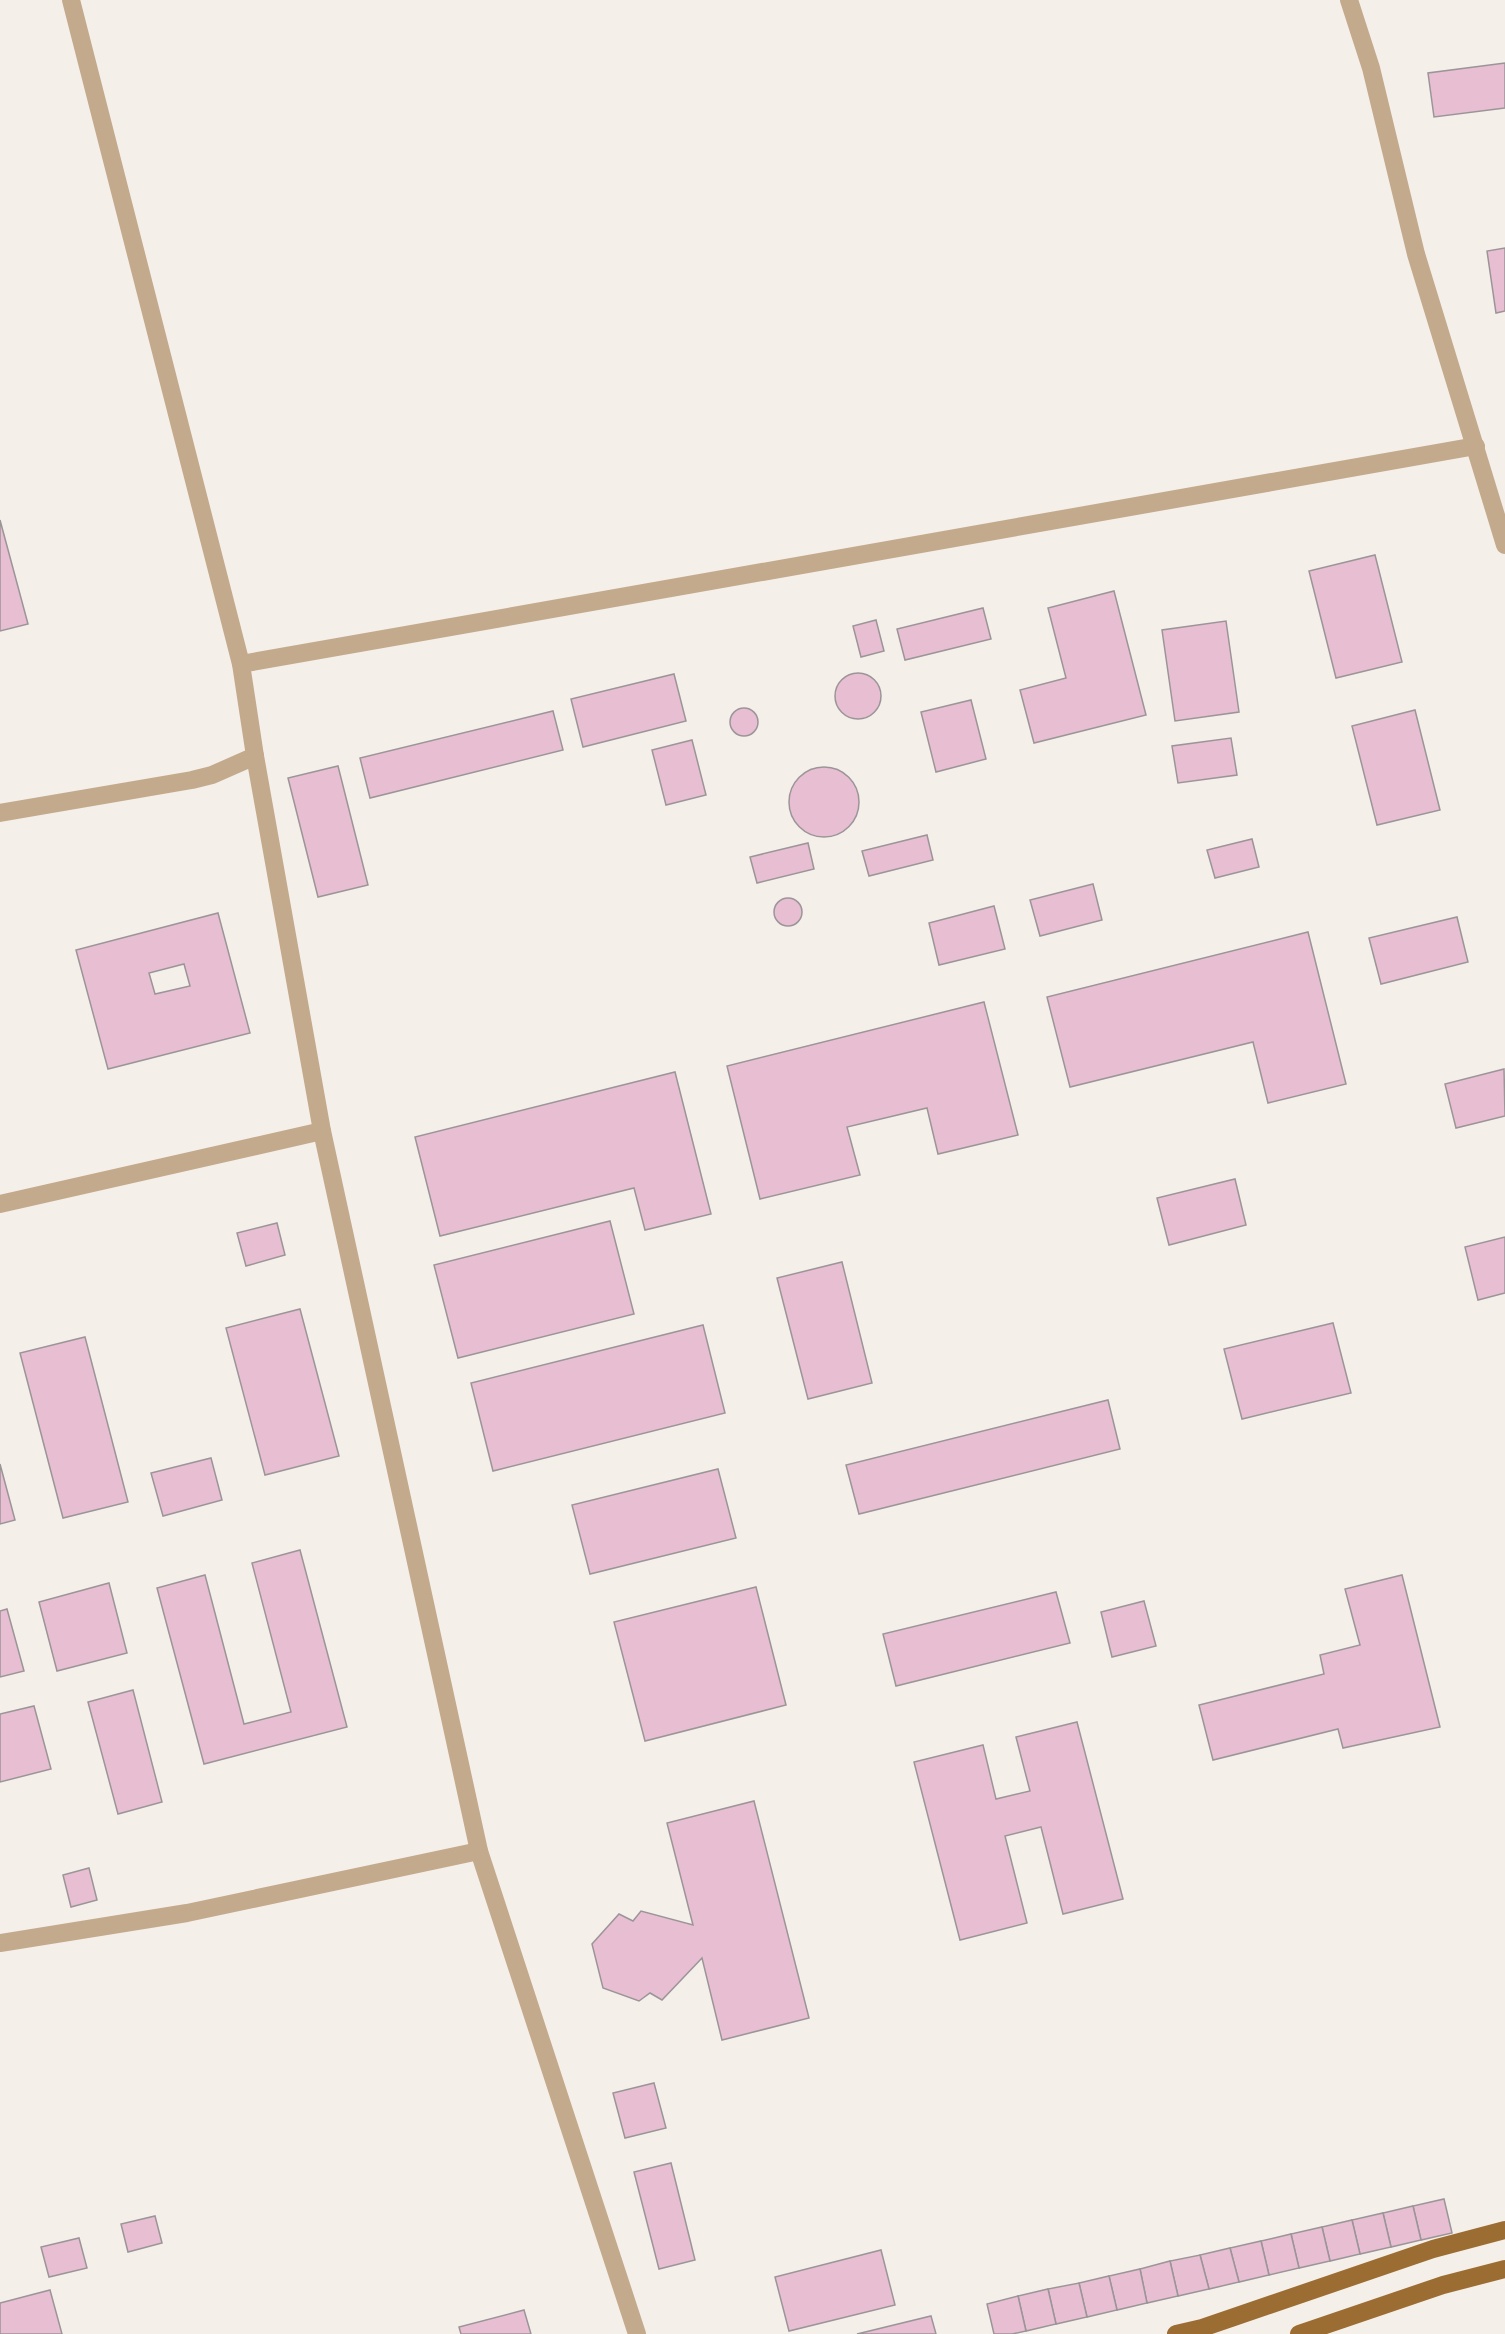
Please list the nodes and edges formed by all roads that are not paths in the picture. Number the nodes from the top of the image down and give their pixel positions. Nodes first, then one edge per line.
1 (71, 0) edge
2 (1348, 0) edge
3 (1476, 446) junction
4 (1505, 545) edge
5 (241, 664) junction
6 (255, 756) junction
7 (0, 813) edge
8 (322, 1131) junction
9 (0, 1204) edge
10 (480, 1851) junction
11 (0, 1943) edge
12 (1505, 2230) edge
13 (1505, 2269) edge
14 (637, 2334) edge
15 (1176, 2334) edge
16 (1299, 2334) edge

1 - 5 street
2 - 3 street
3 - 4 street
3 - 5 street
5 - 6 street
6 - 7 street
6 - 8 street
8 - 9 street
8 - 10 street
10 - 11 street
10 - 14 street
12 - 15 main road
13 - 16 main road

